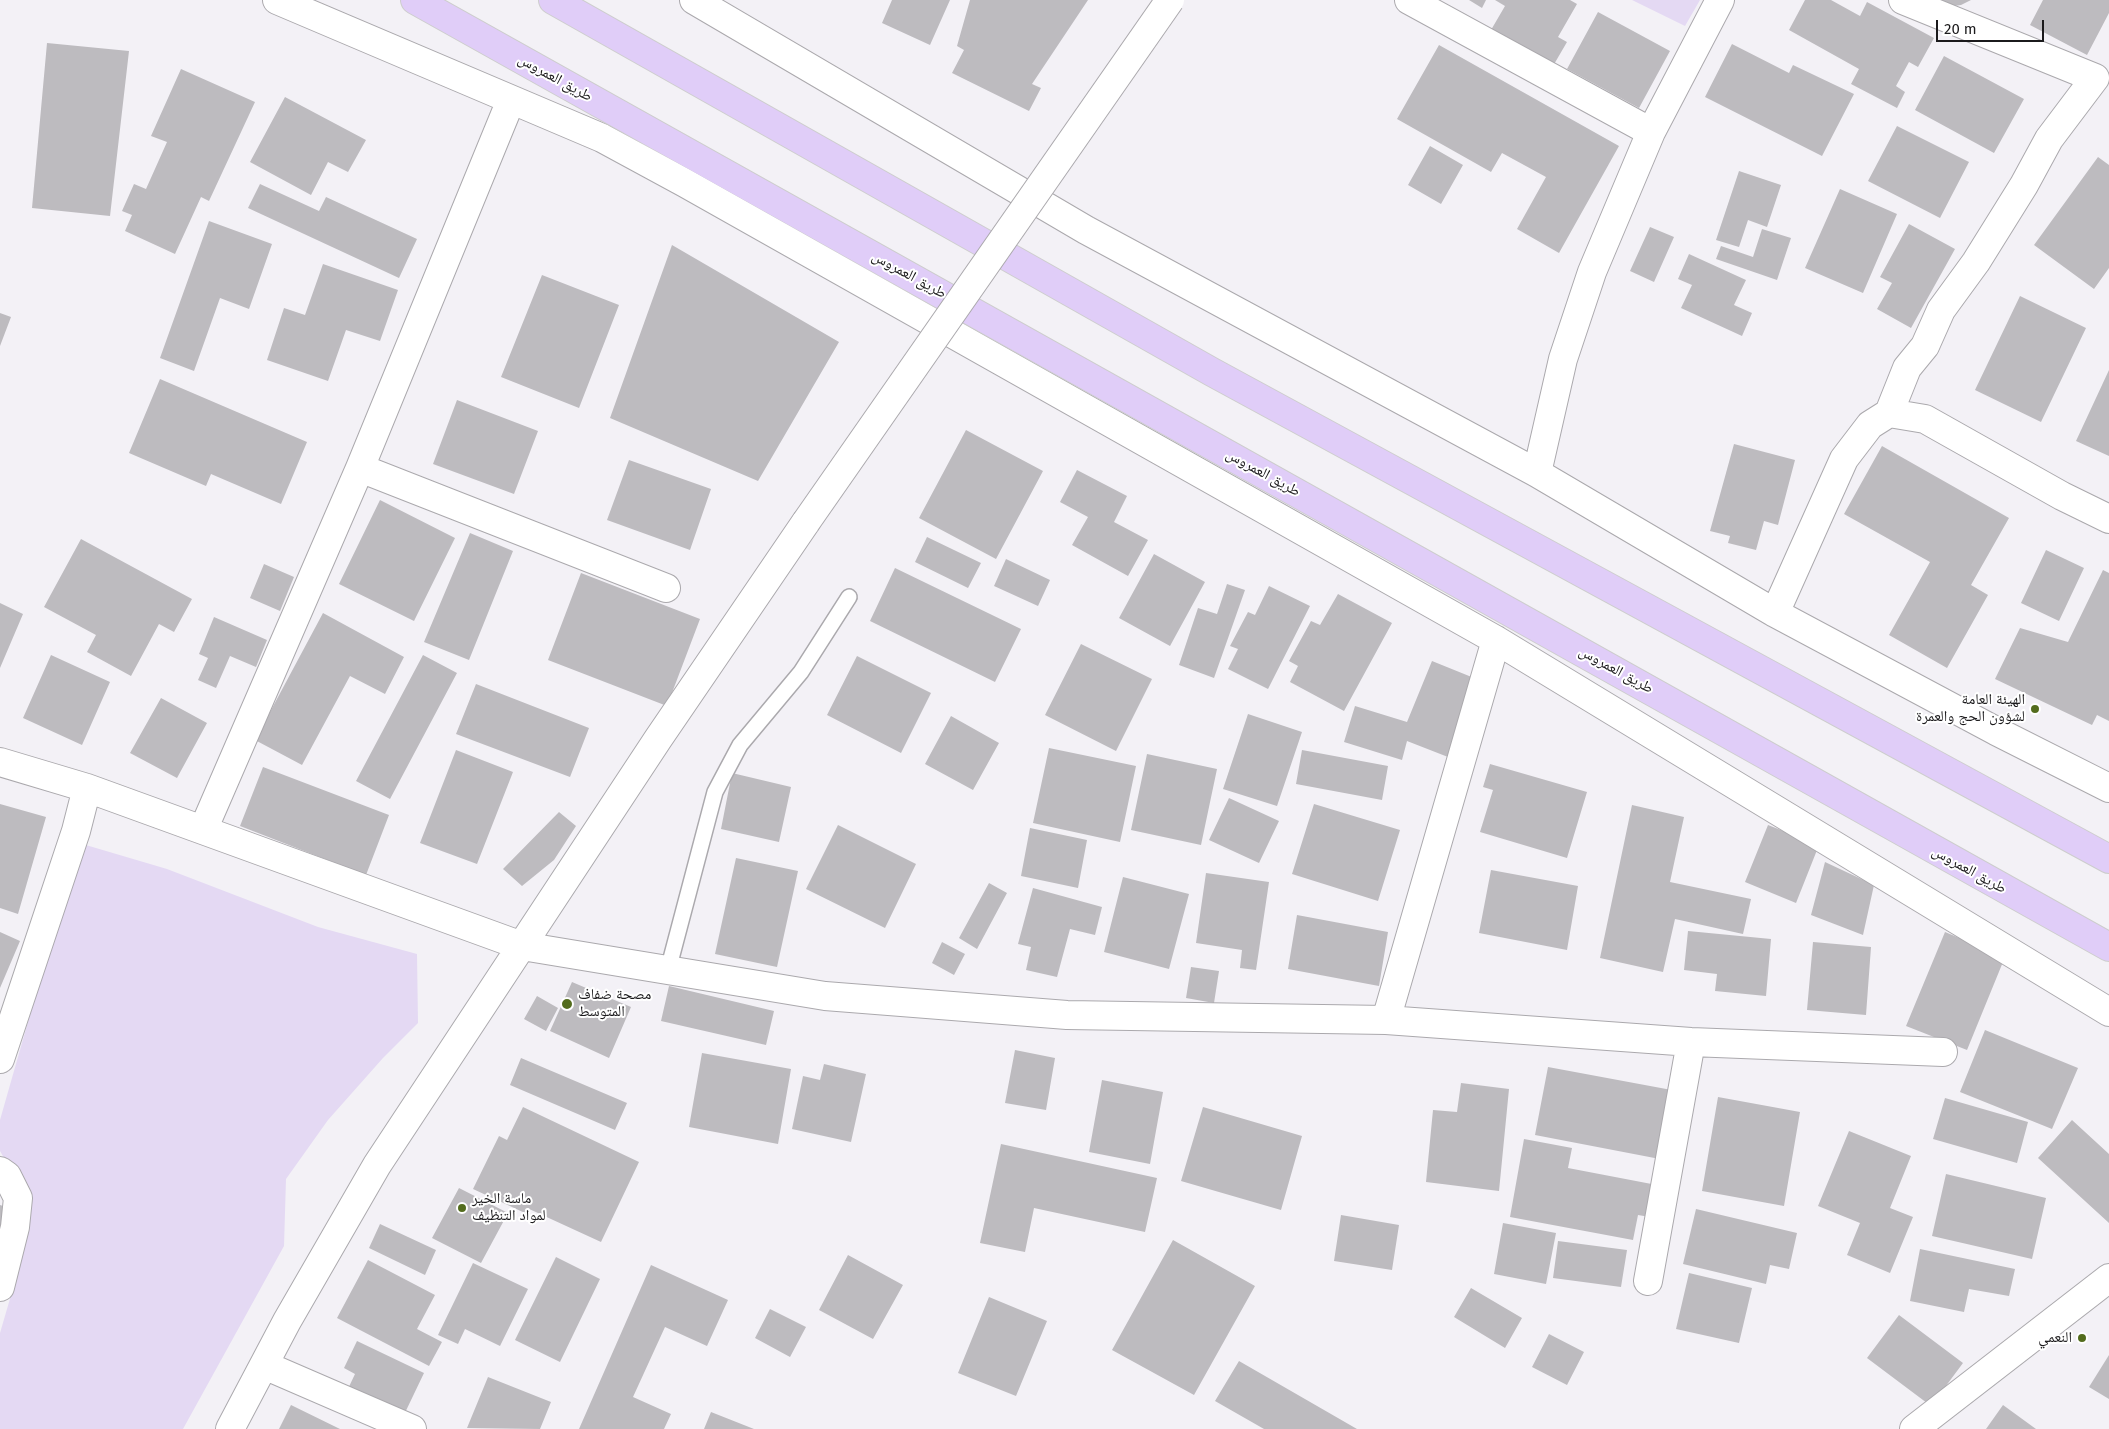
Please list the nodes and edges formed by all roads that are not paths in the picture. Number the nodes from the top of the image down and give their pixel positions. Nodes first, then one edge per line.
1 (277, 0) edge
2 (415, 0) edge
3 (553, 0) edge
4 (694, 0) edge
5 (1170, 0) edge
6 (1409, 0) edge
7 (1720, 0) edge
8 (1903, 0) edge
9 (2102, 69) edge
10 (511, 100) junction
11 (1651, 132) junction
12 (1889, 413) junction
13 (360, 468) junction
14 (1538, 473) junction
15 (2109, 519) edge
16 (666, 588) dead end
17 (850, 596) dead end
18 (1775, 613) junction
19 (1496, 640) junction
20 (0, 762) edge
21 (87, 788) junction
22 (2109, 788) edge
23 (203, 830) junction
24 (2109, 860) edge
25 (522, 946) junction
26 (2109, 947) edge
27 (668, 970) junction
28 (2109, 1012) edge
29 (1386, 1020) junction
30 (6, 1025) edge
31 (1690, 1042) junction
32 (1943, 1052) dead end
33 (0, 1059) edge
34 (0, 1171) edge
35 (2109, 1278) edge
36 (1648, 1281) dead end
37 (0, 1287) edge
38 (264, 1365) junction
39 (230, 1429) edge
40 (412, 1429) edge
41 (1914, 1429) edge

1 - 10 street
2 - 26 main road, طريق العمروس
3 - 24 main road
4 - 14 street
5 - 25 street, bridge
6 - 11 street
7 - 11 street
8 - 9 street
9 - 12 street
10 - 13 street
10 - 19 street
11 - 14 street
12 - 15 street
12 - 18 street
13 - 16 street
13 - 23 street
14 - 18 street
17 - 27 lane
18 - 22 street
19 - 28 street
19 - 29 street
20 - 21 street
21 - 23 street
21 - 30 street
23 - 25 street
25 - 27 street
25 - 38 street
27 - 29 street
29 - 31 street
30 - 33 street
31 - 32 street
31 - 36 street
34 - 37 street
35 - 41 street
38 - 39 street
38 - 40 street

